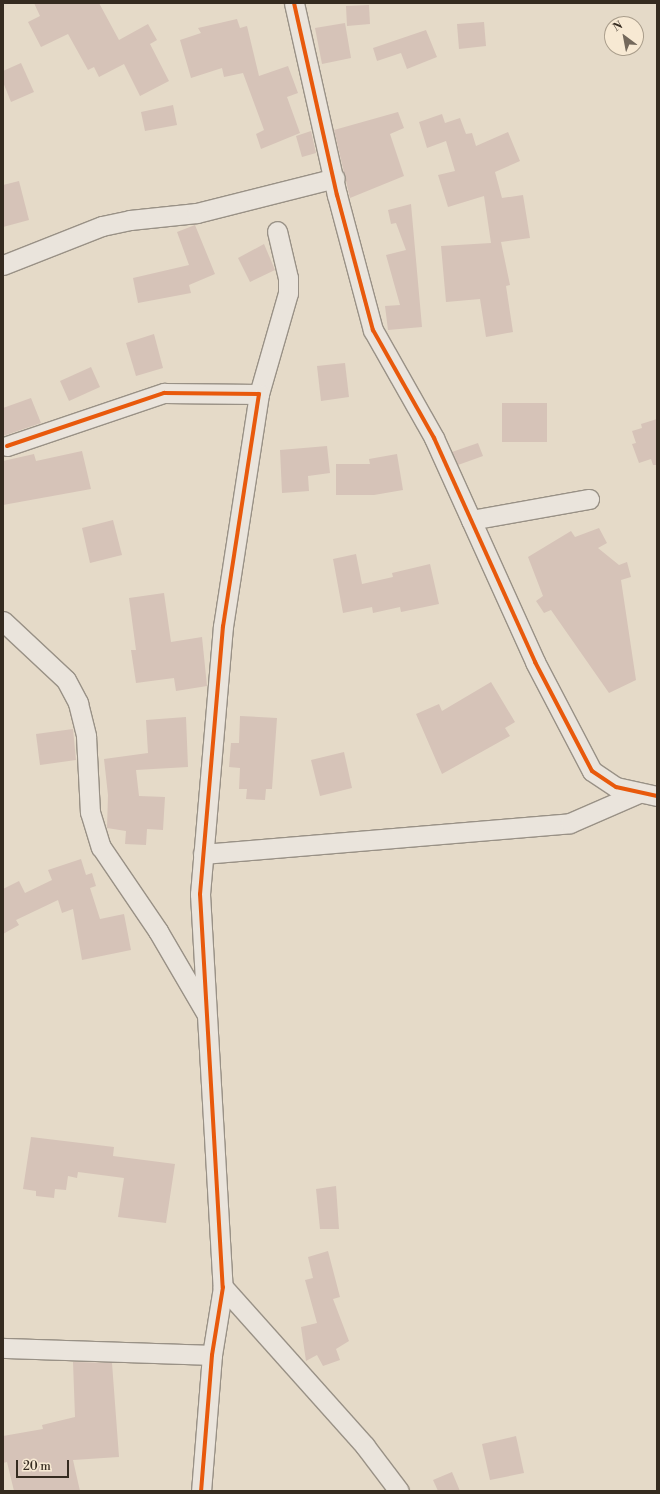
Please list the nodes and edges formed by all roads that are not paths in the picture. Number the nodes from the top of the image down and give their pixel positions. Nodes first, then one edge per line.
1 (294, 3) edge
2 (335, 178) junction
3 (277, 231) dead end
4 (3, 265) edge
5 (259, 394) junction
6 (7, 446) dead end
7 (589, 499) dead end
8 (471, 520) junction
9 (3, 621) edge
10 (648, 795) edge
11 (203, 854) junction
12 (207, 1016) junction
13 (223, 1287) junction
14 (3, 1348) edge
15 (212, 1355) junction
16 (393, 1490) edge
17 (201, 1491) edge

1 - 2 street
2 - 4 street
2 - 8 street
3 - 5 street
5 - 6 street
5 - 11 street
7 - 8 street
8 - 10 street
9 - 12 street
10 - 11 street
11 - 12 street
12 - 13 street
13 - 15 street
13 - 16 street
14 - 15 street
15 - 17 street

